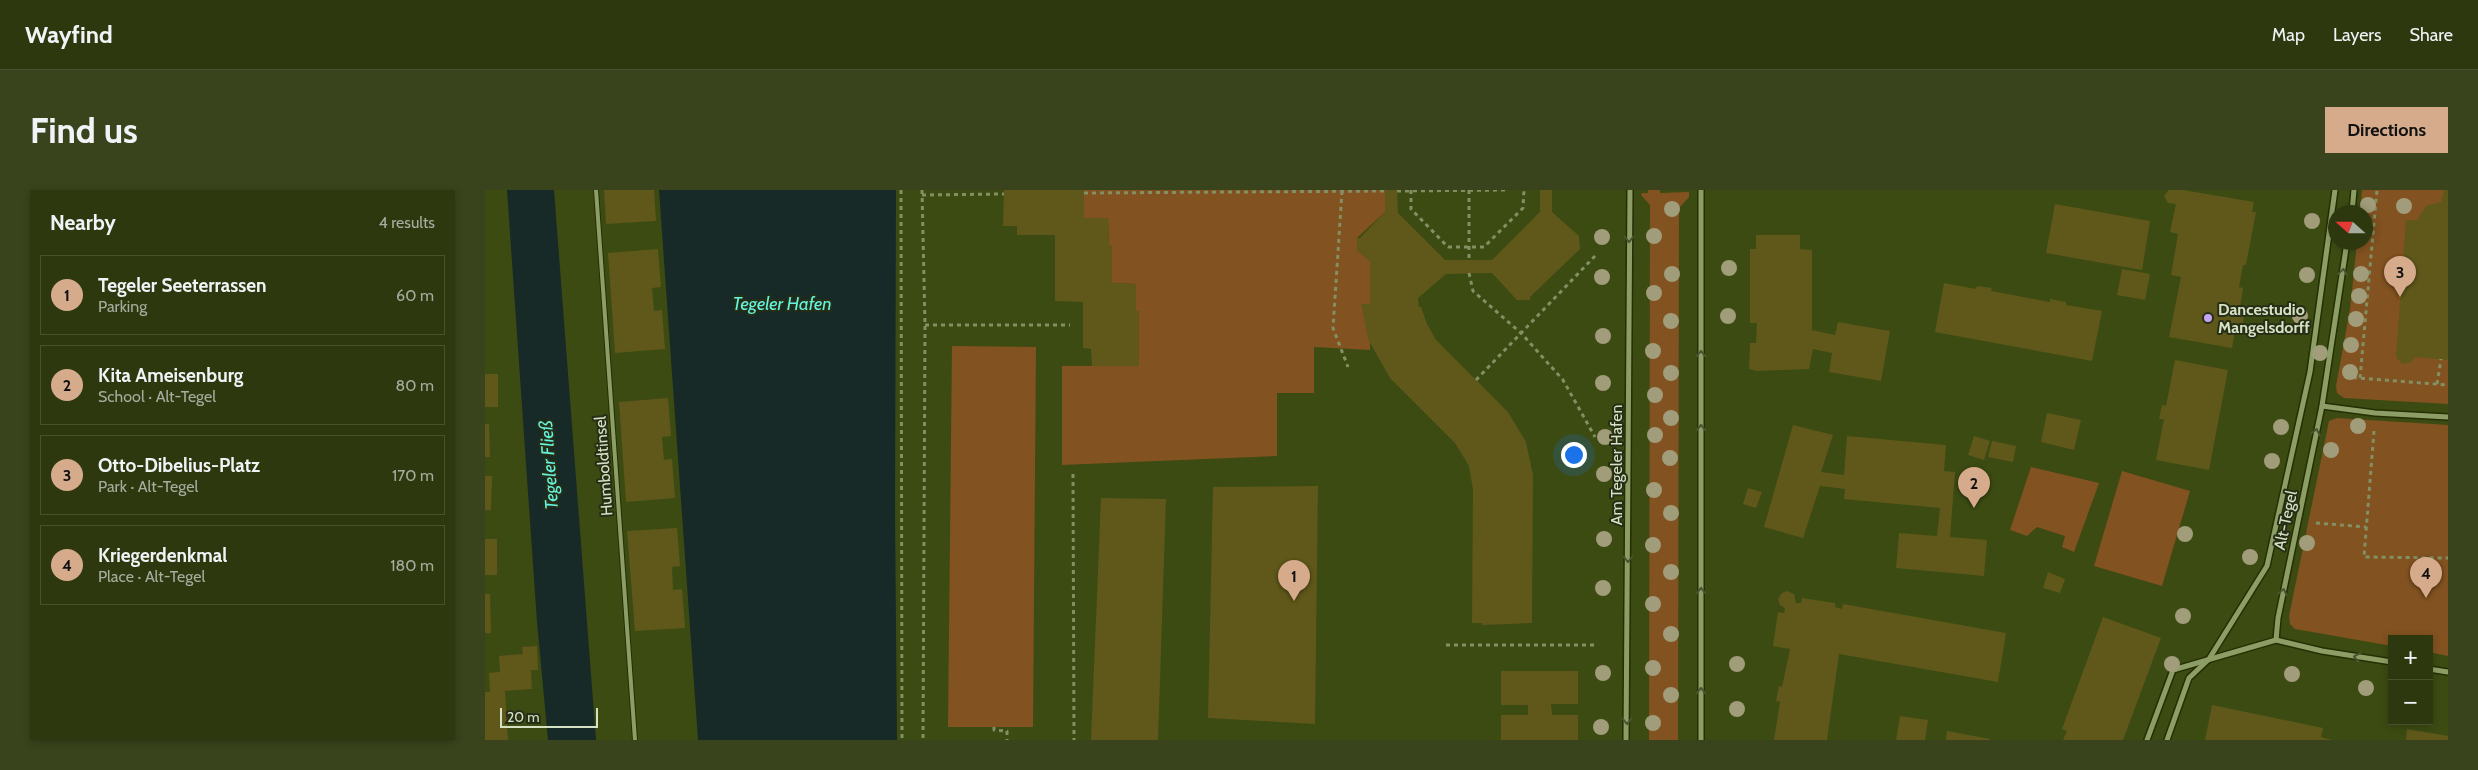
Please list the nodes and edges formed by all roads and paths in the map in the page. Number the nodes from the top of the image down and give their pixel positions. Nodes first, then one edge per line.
1 (596, 190) edge
2 (901, 190) edge
3 (1411, 190) edge
4 (1469, 190) edge
5 (1509, 190) edge
6 (1524, 190) edge
7 (1630, 190) edge
8 (1701, 190) edge
9 (2335, 190) edge
10 (2354, 190) edge
11 (2377, 190) edge
12 (1342, 191) edge
13 (1385, 191) edge
14 (1397, 191) edge
15 (922, 192) edge
16 (1124, 192) edge
17 (1084, 193) dead end
18 (1003, 194) dead end
19 (2353, 205) edge
20 (1469, 247) junction
21 (2346, 250) edge
22 (1595, 256) dead end
23 (1469, 260) dead end
24 (1469, 273) dead end
25 (925, 325) junction
26 (1070, 325) dead end
27 (1522, 334) junction
28 (2441, 359) dead end
29 (1348, 367) dead end
30 (1477, 380) dead end
31 (2437, 384) junction
32 (2448, 385) edge
33 (2322, 406) junction
34 (2375, 412) junction
35 (2448, 417) edge
36 (1595, 437) dead end
37 (1073, 474) dead end
38 (2298, 522) junction
39 (2366, 527) junction
40 (2448, 558) edge
41 (2276, 640) junction
42 (1446, 645) dead end
43 (1594, 645) dead end
44 (2209, 659) junction
45 (2388, 661) edge
46 (2433, 670) edge
47 (2448, 672) edge
48 (994, 727) dead end
49 (635, 740) edge
50 (902, 740) edge
51 (923, 740) edge
52 (1007, 740) edge
53 (1074, 740) edge
54 (1626, 740) edge
55 (1701, 740) edge
56 (2147, 740) edge
57 (2167, 740) edge

1 - 49 lane, Humboldtinsel
2 - 50 path
3 - 4 path
3 - 14 path
3 - 20 path
4 - 5 path
4 - 20 path
6 - 20 path
7 -> 54 street, Am Tegeler Hafen
55 -> 8 street
9 - 44 street
10 - 19 street
11 - 31 path
12 - 13 path
12 - 16 path
12 - 29 path
15 - 18 path
15 - 25 path
16 - 17 path
20 - 23 path
33 -> 21 street, Alt-Tegel
22 - 27 path
24 - 27 path
25 - 26 path
25 - 51 path
27 - 30 path
27 - 36 path
28 - 31 path
31 - 32 path
33 - 34 street
38 -> 33 street, Alt-Tegel
34 - 35 street
34 - 39 path
37 - 53 path
38 - 39 path
41 -> 38 street, Alt-Tegel
39 - 40 path
41 - 44 street
45 -> 41 street
42 - 43 path
44 - 56 street
44 - 57 street
46 - 47 street
48 - 52 path

